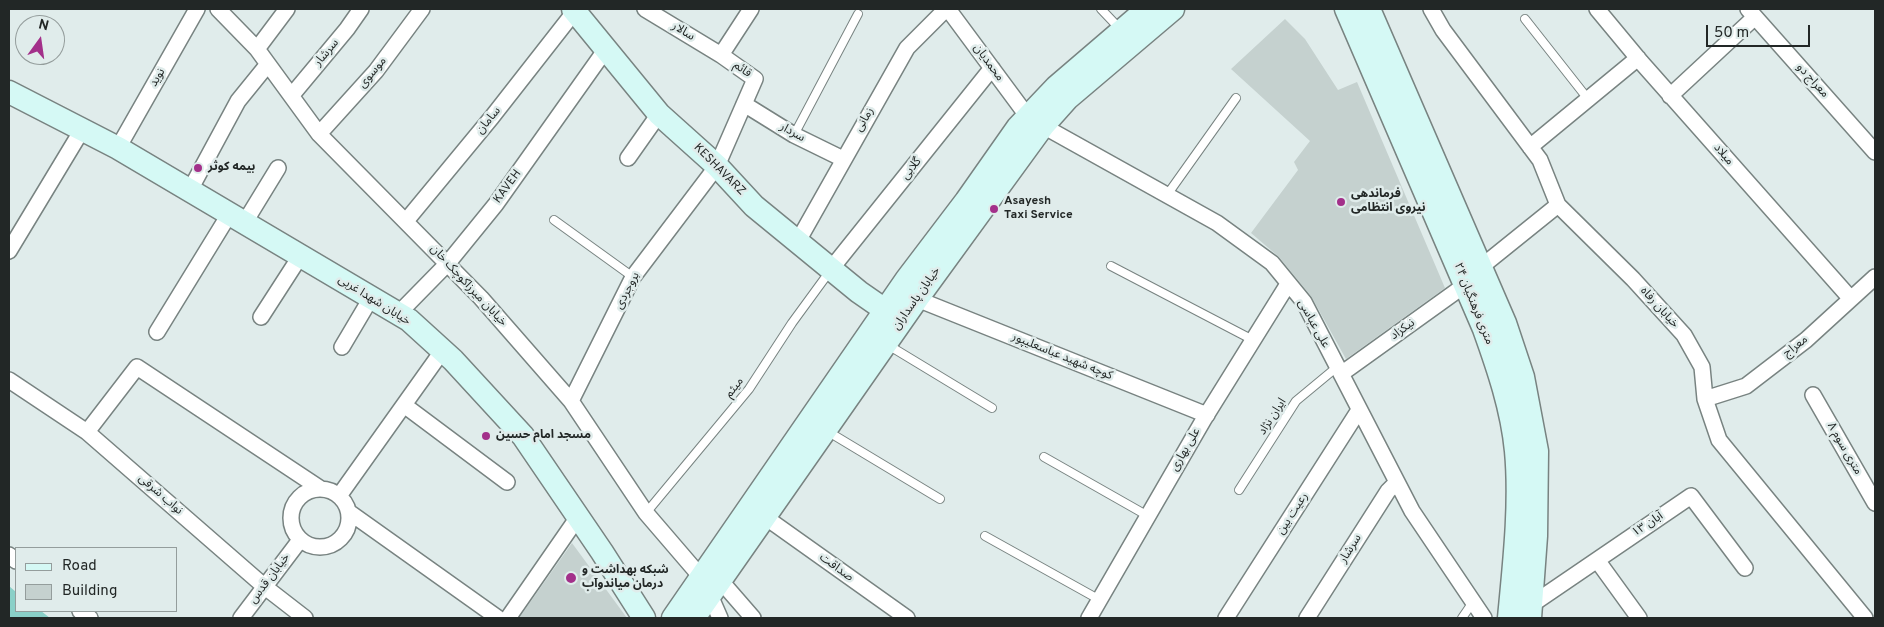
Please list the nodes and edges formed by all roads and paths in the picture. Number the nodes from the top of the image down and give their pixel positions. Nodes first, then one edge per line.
1 (197, 9) edge
2 (218, 9) edge
3 (287, 9) edge
4 (361, 9) edge
5 (422, 9) edge
6 (645, 9) edge
7 (751, 9) edge
8 (947, 9) edge
9 (1101, 9) edge
10 (1147, 9) edge
11 (1173, 9) edge
12 (1346, 9) edge
13 (1369, 9) edge
14 (1431, 9) edge
15 (1597, 9) edge
16 (572, 12) edge
17 (1752, 13) edge
18 (858, 14) dead end
19 (1525, 19) dead end
20 (1121, 31) junction
21 (257, 49) junction
22 (606, 49) junction
23 (721, 55) junction
24 (1638, 58) junction
25 (268, 64) junction
26 (992, 68) junction
27 (9, 92) edge
28 (292, 95) junction
29 (1670, 96) junction
30 (1236, 98) dead end
31 (1588, 99) junction
32 (744, 104) junction
33 (659, 114) junction
34 (1035, 121) junction
35 (82, 130) junction
36 (319, 134) junction
37 (794, 135) junction
38 (1530, 147) junction
39 (118, 148) junction
40 (1875, 152) edge
41 (628, 158) dead end
42 (843, 159) junction
43 (718, 166) junction
44 (278, 168) dead end
45 (190, 190) junction
46 (1167, 195) junction
47 (1558, 205) junction
48 (237, 217) junction
49 (554, 220) dead end
50 (406, 221) junction
51 (798, 241) junction
52 (9, 251) edge
53 (300, 255) junction
54 (448, 263) junction
55 (1111, 266) dead end
56 (1481, 267) junction
57 (831, 269) junction
58 (633, 277) junction
59 (1875, 277) edge
60 (1288, 284) junction
61 (1465, 285) junction
62 (371, 298) junction
63 (917, 299) junction
64 (1851, 300) junction
65 (398, 314) junction
66 (894, 316) junction
67 (261, 317) dead end
68 (157, 332) dead end
69 (1253, 340) junction
70 (886, 344) junction
71 (342, 347) dead end
72 (443, 350) junction
73 (1339, 370) junction
74 (9, 380) edge
75 (1812, 395) dead end
76 (1705, 399) junction
77 (571, 401) junction
78 (404, 405) junction
79 (992, 408) dead end
80 (1359, 410) junction
81 (1207, 415) junction
82 (826, 430) junction
83 (87, 432) junction
84 (1044, 457) dead end
85 (507, 482) dead end
86 (1397, 482) junction
87 (321, 489) junction
88 (1240, 490) dead end
89 (339, 496) junction
90 (940, 499) dead end
91 (1875, 503) edge
92 (349, 512) junction
93 (646, 513) junction
94 (1148, 516) junction
95 (578, 517) junction
96 (765, 517) junction
97 (985, 536) dead end
98 (300, 540) junction
99 (1597, 560) junction
100 (1745, 568) dead end
101 (710, 584) junction
102 (264, 587) junction
103 (1100, 600) junction
104 (1473, 602) junction
105 (1530, 612) edge
106 (241, 618) edge
107 (305, 618) edge
108 (498, 618) edge
109 (508, 618) edge
110 (644, 618) edge
111 (672, 618) edge
112 (694, 618) edge
113 (720, 618) edge
114 (753, 618) edge
115 (905, 618) edge
116 (1089, 618) edge
117 (1226, 618) edge
118 (1307, 618) edge
119 (1462, 618) edge
120 (1484, 618) edge
121 (1509, 618) edge
122 (1639, 618) edge
123 (1865, 618) edge

1 - 39 street, نوید
2 - 21 street, خیابان میرزاکوچک خان
3 - 21 street
4 - 28 street, سرشار
5 - 36 street, موسوی
6 - 23 street, سالار
7 - 23 street, قائم
8 - 26 street, محمدیان
8 - 42 street, زمانی
9 - 20 lane
10 - 20 main road, خیابان پاسداران
11 - 34 main road, خیابان پاسداران
12 - 61 main road, ۲۴ متری فرهنگیان
13 - 56 main road, ۲۴ متری فرهنگیان
14 - 38 street, خیابان رفاه
15 - 24 street, میلاد
16 - 22 main road, KESHAVARZ
16 - 50 street, سامان
17 - 29 street
17 - 40 street, معراج دو
18 - 37 lane
19 - 31 lane
20 - 34 main road, خیابان پاسداران
21 - 25 street, خیابان میرزاکوچک خان
22 - 33 main road, KESHAVARZ
22 - 54 street, KAVEH
23 - 32 street, قائم
24 - 29 street, میلاد
24 - 31 street
25 - 28 street, خیابان میرزاکوچک خان
25 - 45 street
26 - 34 street, محمدیان
26 - 57 street, گلابی
27 - 35 main road, خیابان شهدا غربی
28 - 36 street, خیابان میرزاکوچک خان
29 - 64 street, میلاد
30 - 46 lane
31 - 38 street
32 - 37 street, سردار
32 - 43 street, قائم
33 - 41 street
33 - 43 main road, KESHAVARZ
34 - 46 street, علی عباسی
34 - 63 main road, خیابان پاسداران
34 - 66 main road, خیابان پاسداران
35 - 39 main road, خیابان شهدا غربی
35 - 52 street
36 - 50 street, خیابان میرزاکوچک خان
37 - 42 street, سردار
38 - 47 street, خیابان رفاه
39 - 45 main road, خیابان شهدا غربی
42 - 51 street, زمانی
43 - 51 main road, KESHAVARZ
43 - 58 street, بروجردی
44 - 48 street
45 - 48 main road, خیابان شهدا غربی
46 - 60 street, علی عباسی
47 - 56 street
47 - 76 street, خیابان رفاه
48 - 53 main road, خیابان شهدا غربی
48 - 68 street
49 - 58 lane
50 - 54 street, خیابان میرزاکوچک خان
51 - 57 main road, KESHAVARZ
53 - 62 main road, خیابان شهدا غربی
53 - 67 street
54 - 65 street, KAVEH
54 - 77 street, خیابان میرزاکوچک خان
55 - 69 lane
56 - 105 main road, ۲۴ متری فرهنگیان
57 - 66 main road, KESHAVARZ
57 - 93 lane, میثم
58 - 77 street, بروجردی
59 - 64 street, معراج
60 - 69 street, علی بهاری
60 - 73 street, علی عباسی
61 - 73 street, نیکزاد
61 - 121 main road, ۲۴ متری فرهنگیان
62 - 65 main road, خیابان شهدا غربی
62 - 71 street
63 - 66 main road, خیابان پاسداران
63 - 81 street, کوچه شهید عباسعلیپور
64 - 76 street, معراج
65 - 72 main road, خیابان شهدا غربی
66 - 70 main road, خیابان پاسداران
66 - 101 main road
69 - 81 street, علی بهاری
70 - 79 lane
70 - 82 main road, خیابان پاسداران
72 - 78 street
72 - 95 main road, خیابان شهدا غربی
73 - 80 street, علی عباسی
73 - 88 lane, ایران نژاد
74 - 83 street, نواب شرقی
75 - 91 street, ۸ متری سوم
76 - 123 street, خیابان رفاه
77 - 93 street, خیابان میرزاکوچک خان
78 - 85 street
78 - 89 street
80 - 86 street, علی عباسی
80 - 117 street, رعیت بین
81 - 94 street, علی بهاری
82 - 90 lane
82 - 96 main road, خیابان پاسداران
83 - 87 street
83 - 102 street, نواب شرقی
84 - 94 lane
86 - 104 street, علی عباسی
86 - 118 street, سرشار
87 - 89 street
87 - 98 street
89 - 92 street
92 - 98 street
92 - 108 street
93 - 101 street, خیابان میرزاکوچک خان
94 - 103 street, علی بهاری
95 - 109 street
95 - 110 main road, خیابان شهدا غربی
96 - 101 main road, خیابان پاسداران
96 - 115 street, صداقت
97 - 103 lane
98 - 102 street, خیابان قدس
99 - 100 street, ۱۳ آبان
99 - 105 street, ۱۳ آبان
99 - 122 street
101 - 111 main road
101 - 112 main road, خیابان پاسداران
101 - 113 street
101 - 114 street, خیابان میرزاکوچک خان
102 - 106 street, خیابان قدس
102 - 107 street, نواب شرقی
103 - 116 street, علی بهاری
104 - 119 lane
104 - 120 street, علی عباسی

